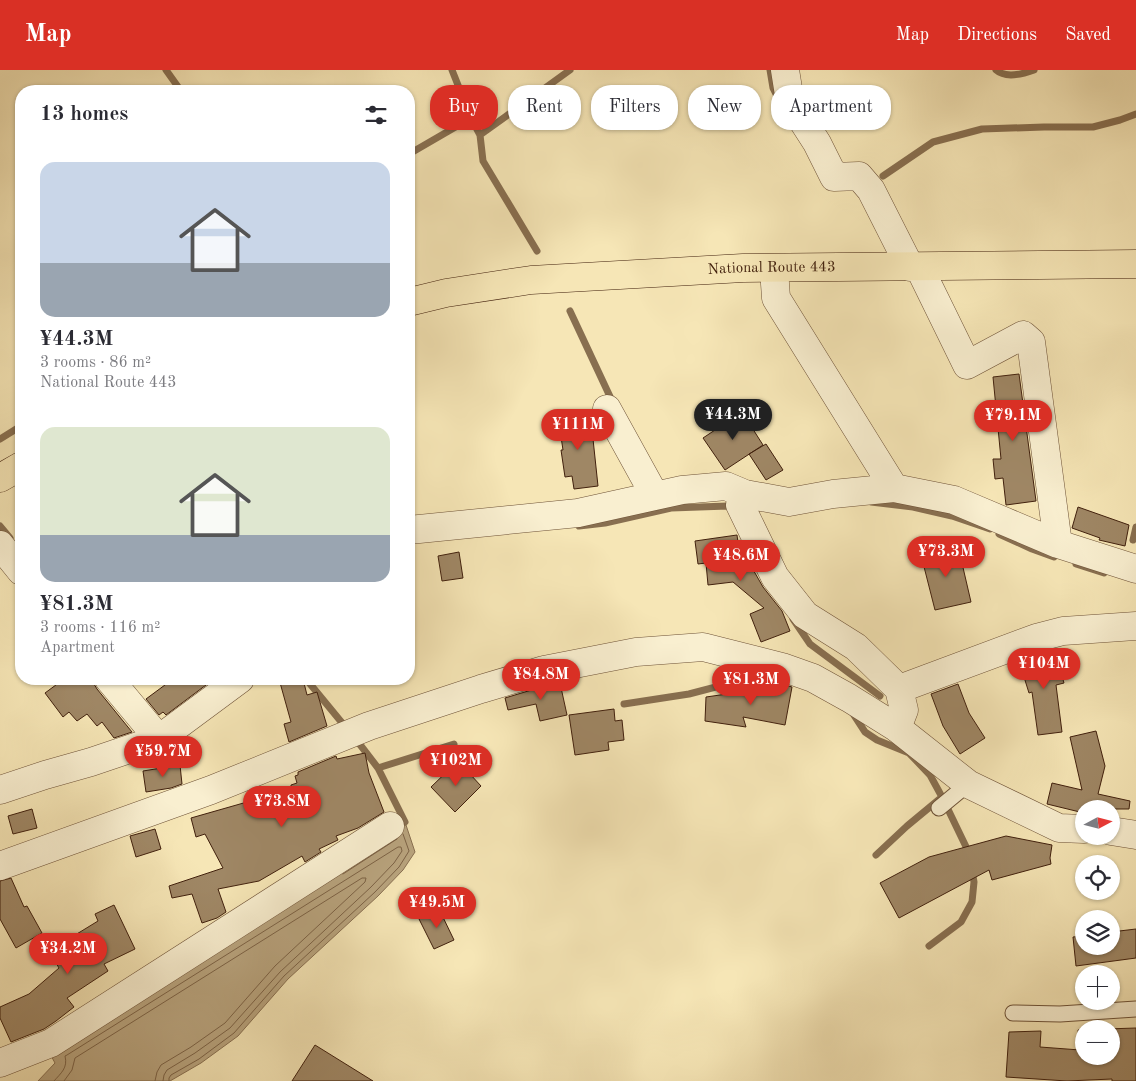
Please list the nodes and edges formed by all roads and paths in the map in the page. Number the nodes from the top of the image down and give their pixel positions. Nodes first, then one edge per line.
1 (785, 70) edge
2 (1136, 264) edge
3 (914, 267) junction
4 (774, 269) junction
5 (415, 301) edge
6 (607, 408) dead end
7 (15, 469) edge
8 (0, 478) edge
9 (894, 488) junction
10 (745, 494) junction
11 (655, 496) junction
12 (415, 529) edge
13 (1058, 544) junction
14 (0, 545) edge
15 (15, 564) edge
16 (1136, 569) edge
17 (1136, 626) edge
18 (114, 685) edge
19 (232, 685) edge
20 (899, 689) junction
21 (897, 728) junction
22 (159, 740) junction
23 (0, 790) edge
24 (961, 790) junction
25 (939, 808) dead end
26 (390, 826) dead end
27 (1075, 829) edge
28 (1120, 832) edge
29 (1136, 835) edge
30 (0, 866) edge
31 (1136, 1009) edge
32 (1013, 1013) dead end
33 (0, 1064) edge

1 - 3 street
2 - 3 highway, National Route 443
3 - 4 highway, National Route 443
3 - 13 street
4 - 5 highway, National Route 443
4 - 9 street
6 - 11 street
7 - 8 highway
9 - 10 street
9 - 13 street
10 - 11 street
10 - 20 street
11 - 12 street
13 - 16 street
14 - 15 street
17 - 20 street
18 - 22 street
19 - 22 street
20 - 21 street
21 - 24 street
21 - 30 street
22 - 23 street
24 - 25 lane
24 - 27 street
26 - 33 street
28 - 29 street
31 - 32 lane

